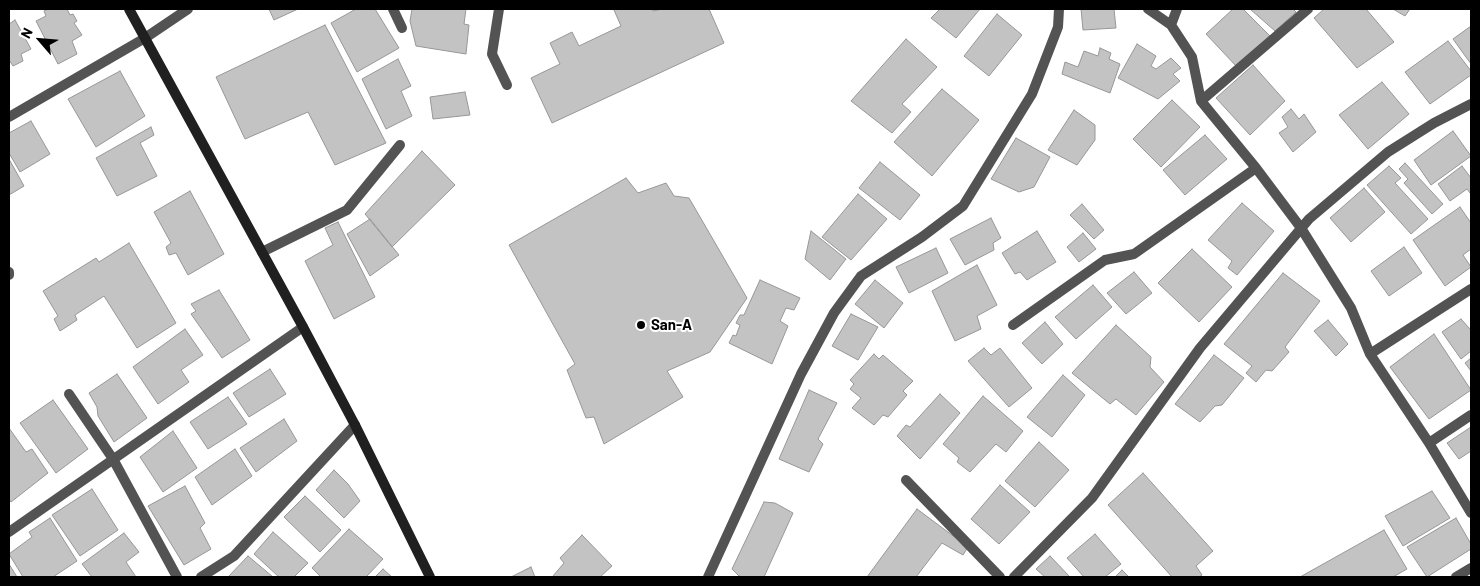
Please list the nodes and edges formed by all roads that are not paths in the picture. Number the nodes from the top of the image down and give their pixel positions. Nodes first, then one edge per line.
1 (129, 9) edge
2 (188, 9) edge
3 (392, 9) edge
4 (499, 9) edge
5 (1059, 9) edge
6 (1148, 9) edge
7 (1177, 9) edge
8 (1308, 9) edge
9 (1171, 25) junction
10 (402, 28) dead end
11 (145, 38) junction
12 (507, 85) dead end
13 (1201, 100) junction
14 (1471, 104) edge
15 (9, 117) edge
16 (400, 145) dead end
17 (1256, 168) junction
18 (1301, 228) junction
19 (262, 252) junction
20 (1471, 289) edge
21 (1013, 325) dead end
22 (303, 327) junction
23 (1370, 354) junction
24 (70, 394) dead end
25 (1471, 415) edge
26 (355, 425) junction
27 (1429, 443) junction
28 (113, 459) junction
29 (906, 480) dead end
30 (1471, 514) edge
31 (9, 532) edge
32 (1471, 568) edge
33 (177, 577) edge
34 (201, 577) edge
35 (430, 577) edge
36 (708, 577) edge
37 (1000, 577) edge
38 (1014, 577) edge
39 (1456, 577) edge

1 - 11 street
2 - 11 street
3 - 10 street
4 - 12 street
5 - 36 street
6 - 9 street
7 - 9 street
8 - 13 street
9 - 13 street
11 - 15 street
11 - 19 street
13 - 17 street
14 - 18 street
16 - 19 street
17 - 18 street
17 - 21 street
18 - 23 street
18 - 38 street
19 - 22 street
20 - 23 street
22 - 26 street
22 - 28 street
23 - 27 street
24 - 28 street
25 - 27 street
26 - 34 street
26 - 35 street
27 - 30 street
28 - 31 street
28 - 33 street
29 - 37 street
32 - 39 street

